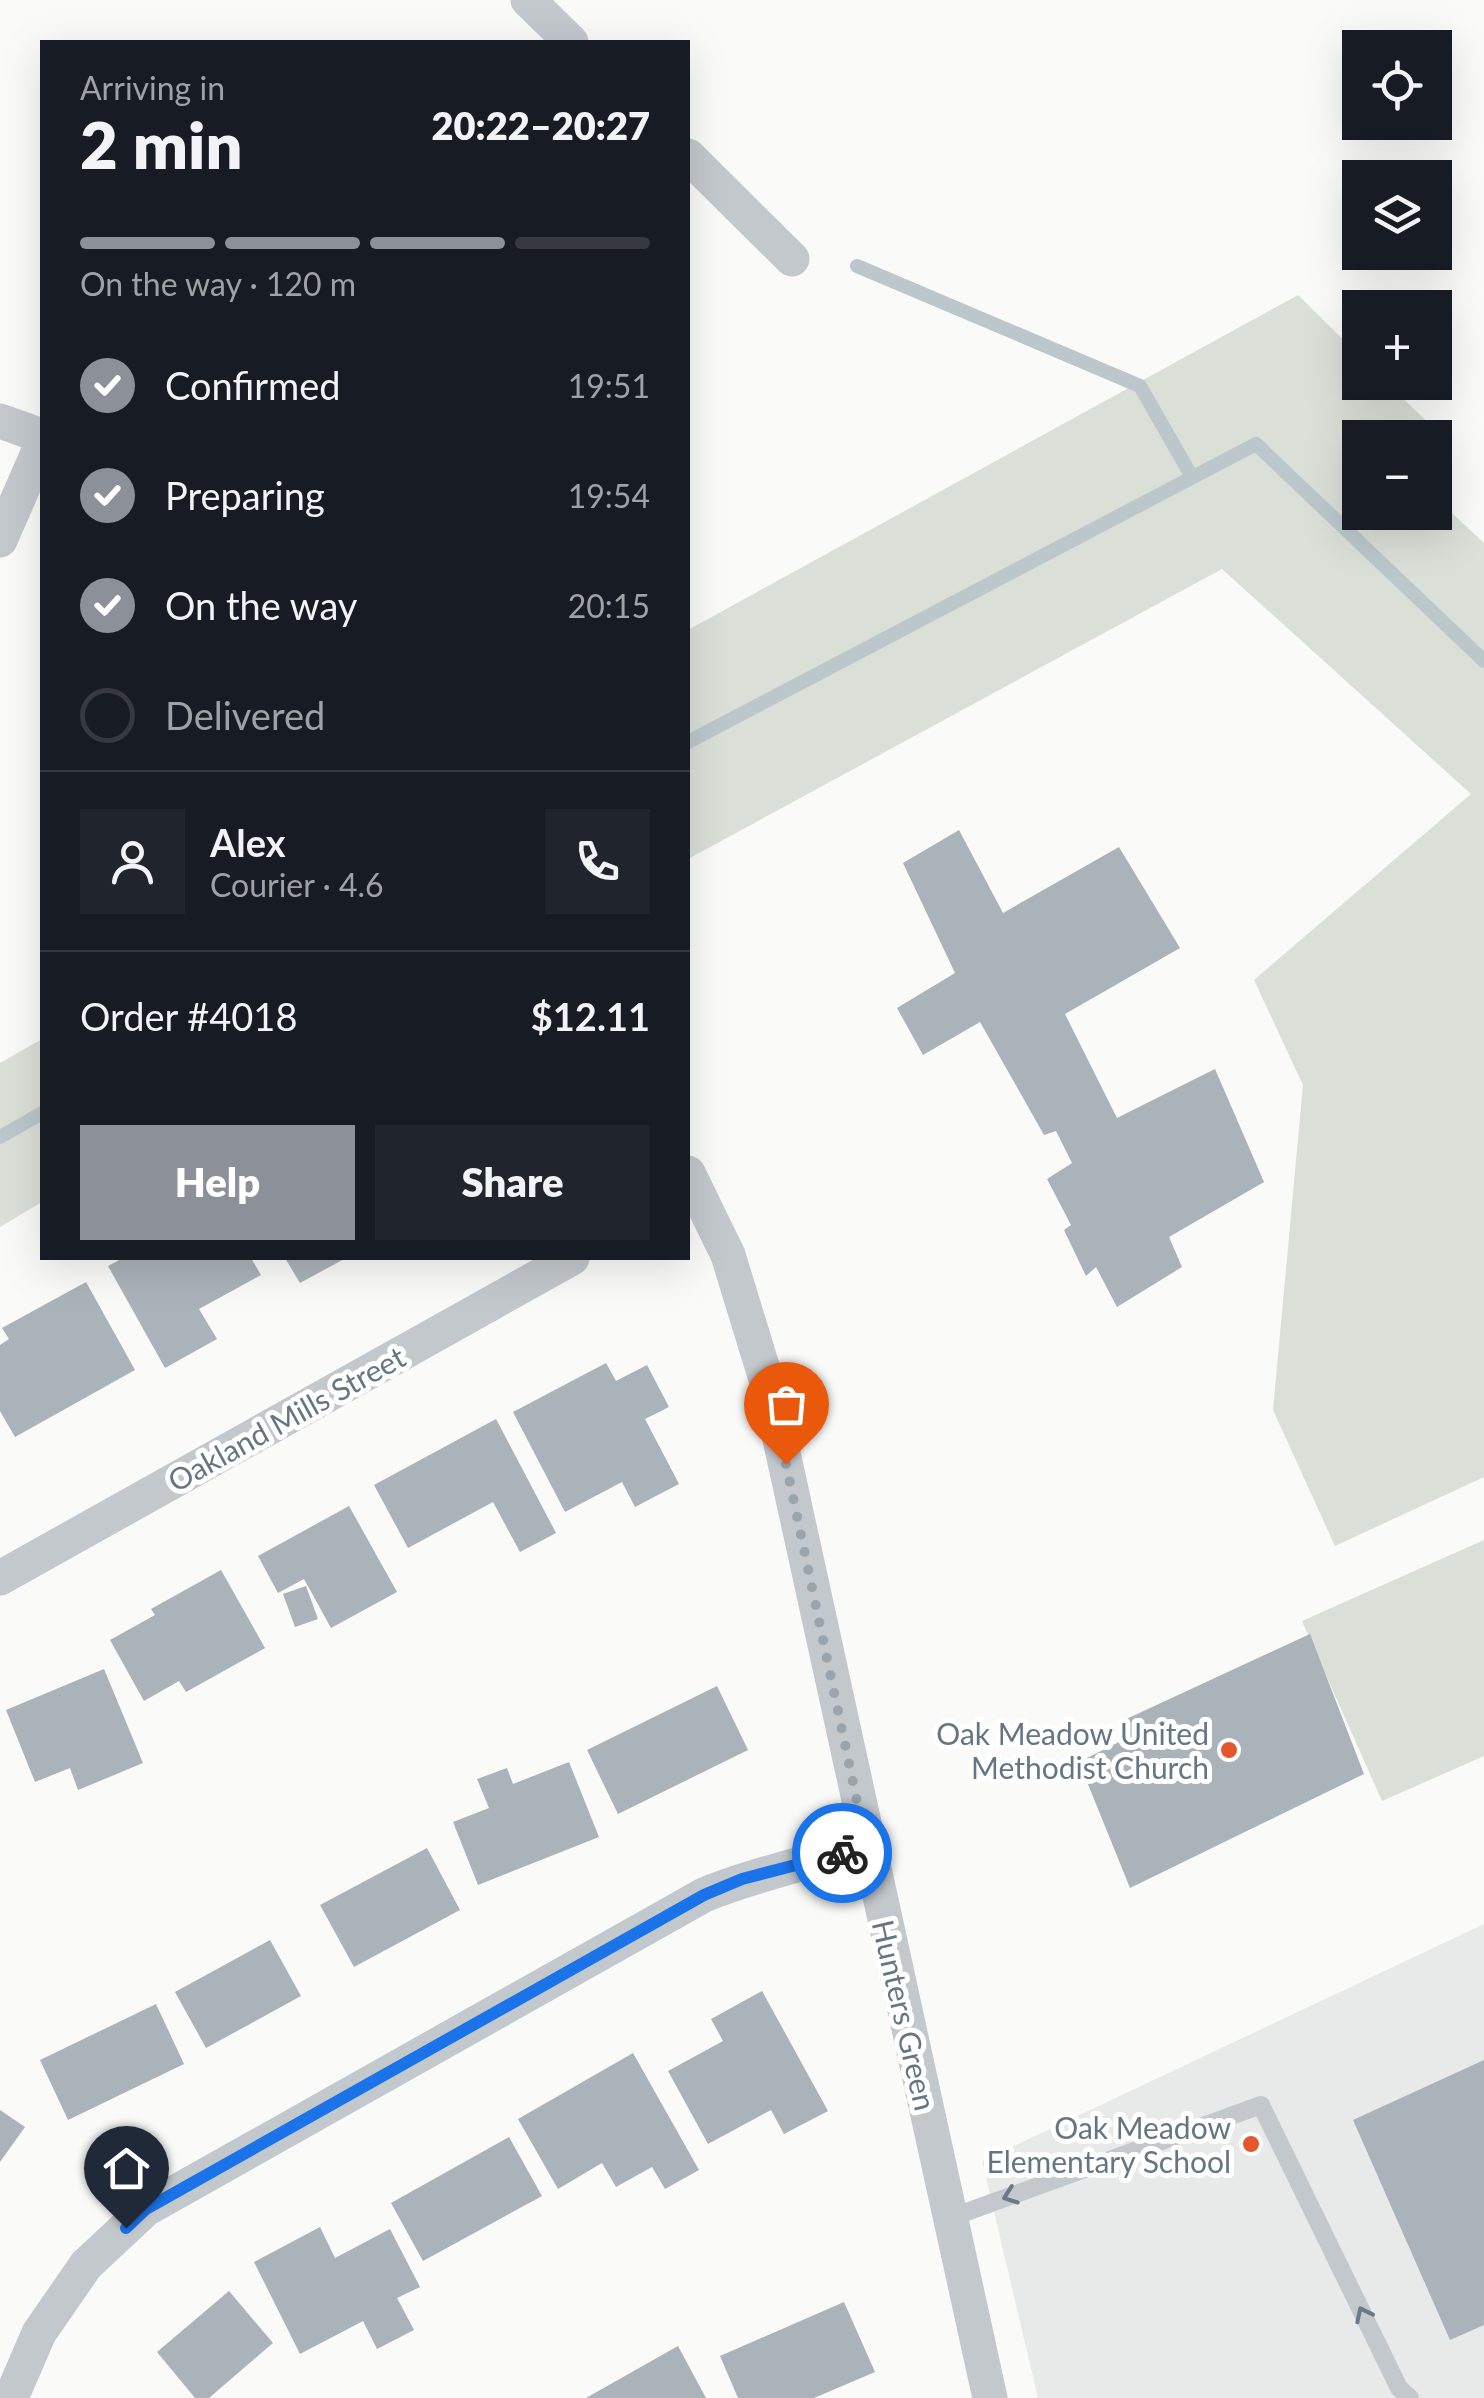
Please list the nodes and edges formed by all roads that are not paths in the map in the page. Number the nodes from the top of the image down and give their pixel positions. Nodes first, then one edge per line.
1 (528, 0) edge
2 (569, 40) edge
3 (690, 158) edge
4 (792, 258) dead end
5 (0, 422) edge
6 (40, 439) edge
7 (40, 445) edge
8 (0, 540) edge
9 (690, 1184) edge
10 (568, 1260) edge
11 (0, 1578) edge
12 (866, 1844) junction
13 (950, 2218) junction
14 (11, 2398) edge
15 (990, 2398) edge
16 (1410, 2398) edge

1 - 2 street
3 - 4 street
5 - 6 street
7 - 8 street
9 - 12 street, Hunters Green
10 - 11 street, Oakland Mills Street
12 - 13 street, Hunters Green
12 - 14 street
13 - 15 street, Hunters Green
16 -> 13 lane

